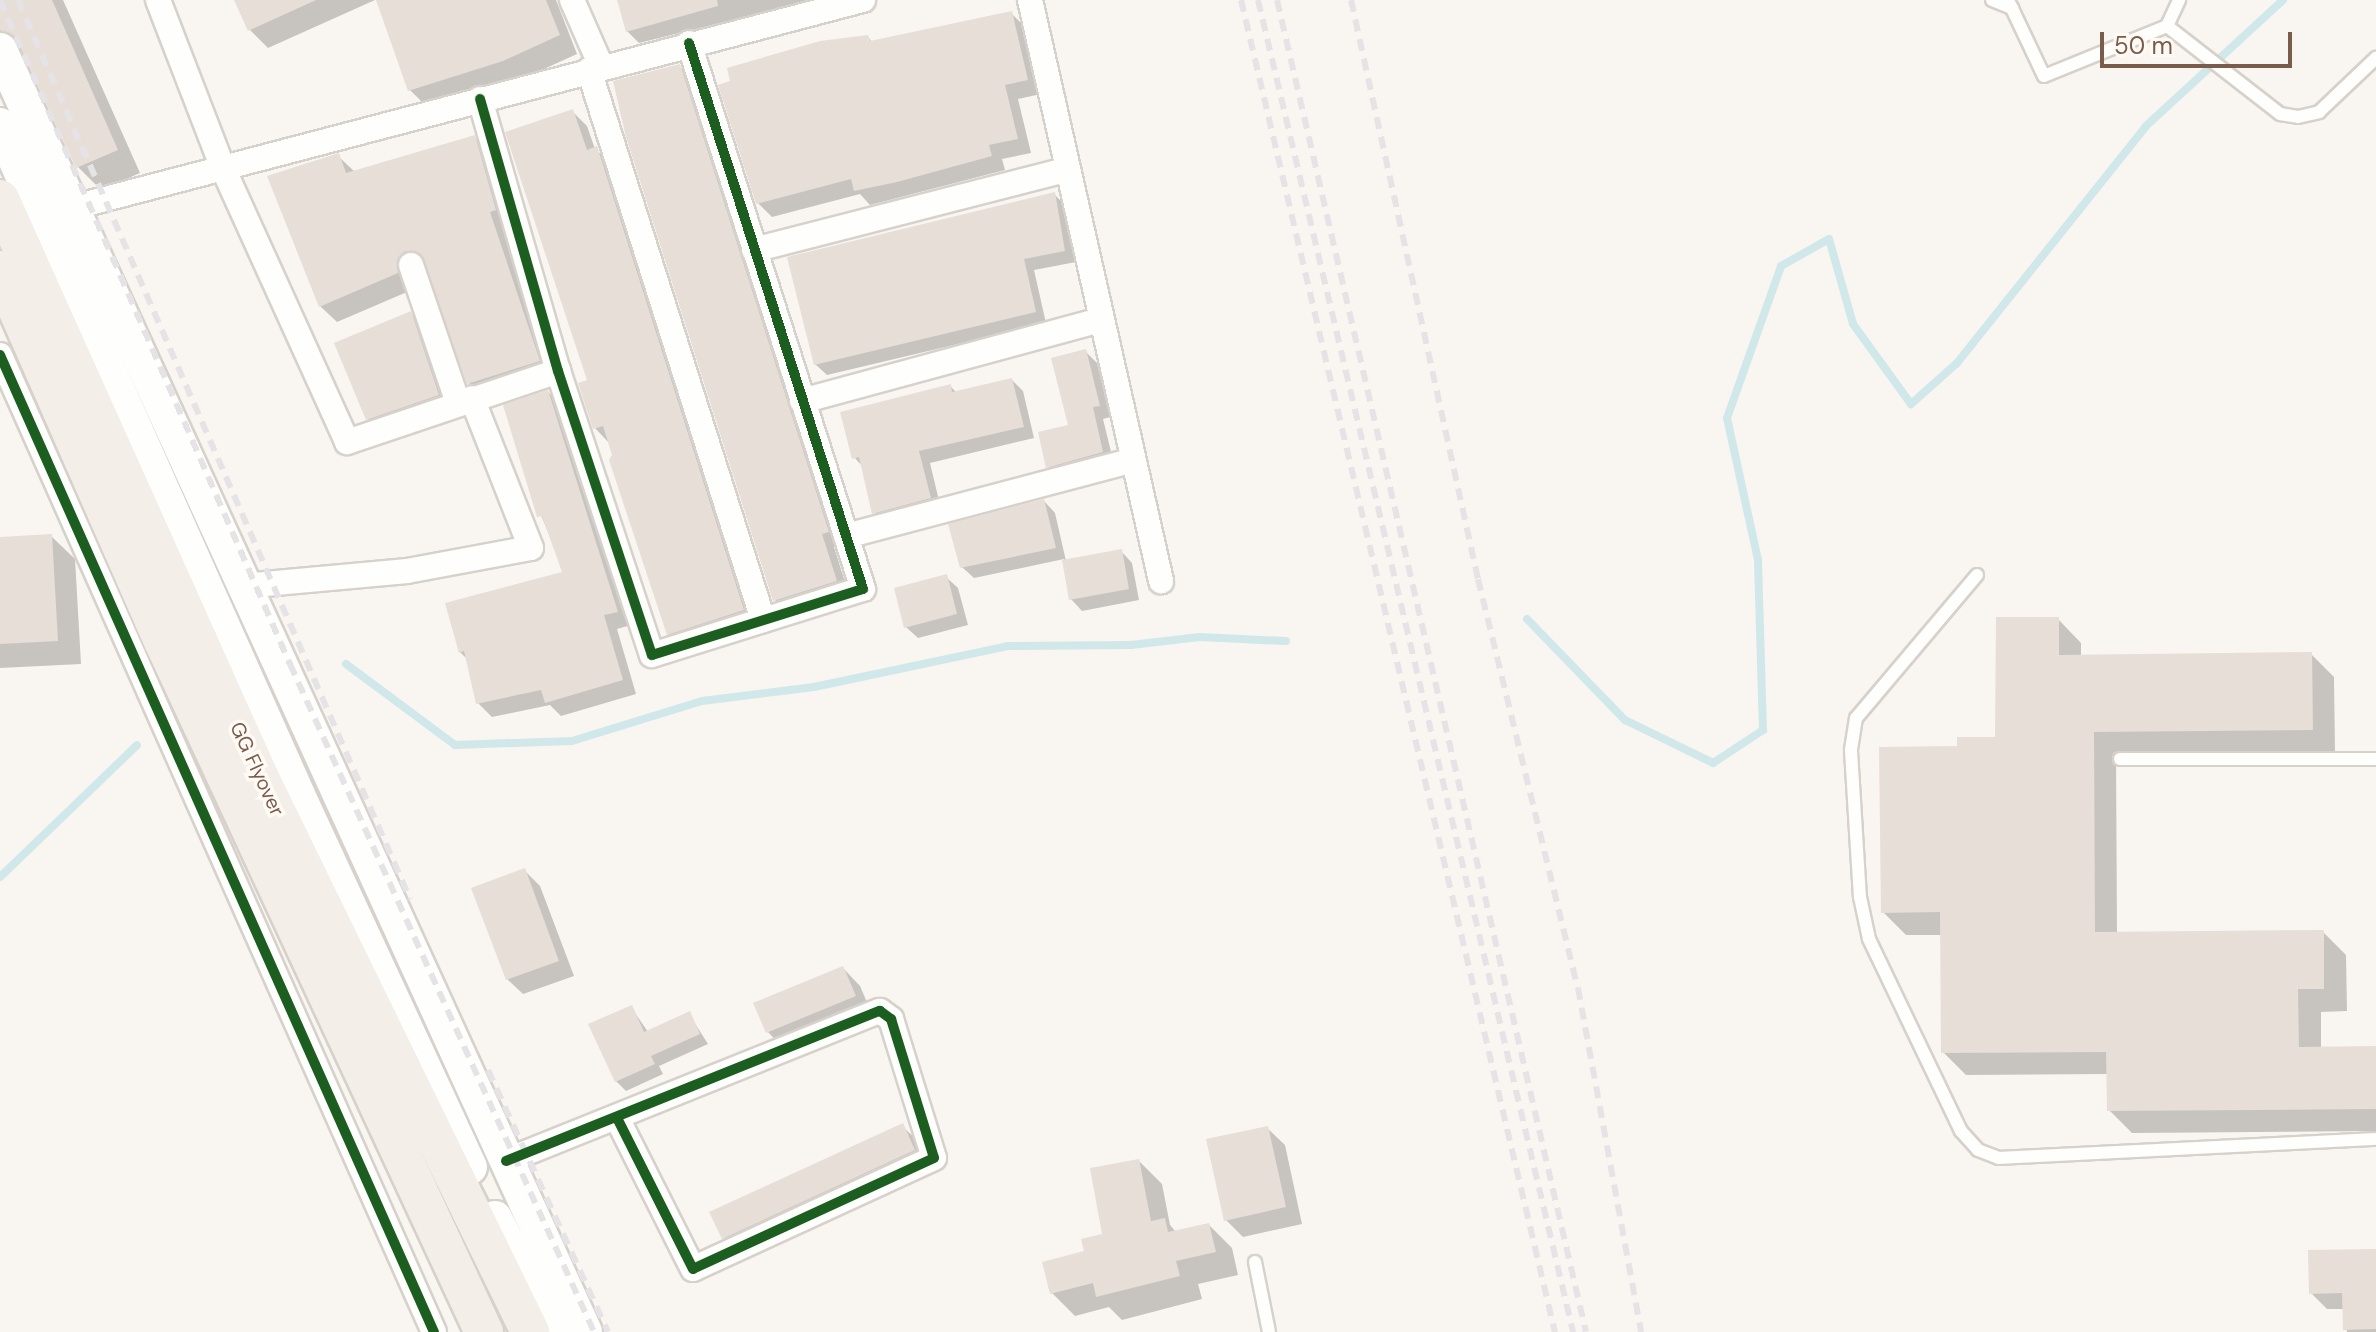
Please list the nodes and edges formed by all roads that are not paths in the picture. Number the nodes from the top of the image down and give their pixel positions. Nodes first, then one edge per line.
1 (158, 0) edge
2 (572, 0) edge
3 (863, 0) edge
4 (1030, 0) edge
5 (1992, 0) edge
6 (2179, 0) edge
7 (2010, 4) edge
8 (2167, 26) junction
9 (689, 43) junction
10 (0, 50) edge
11 (2376, 58) edge
12 (595, 68) junction
13 (480, 99) junction
14 (0, 125) edge
15 (222, 166) junction
16 (1065, 170) junction
17 (0, 199) edge
18 (71, 208) junction
19 (754, 250) junction
20 (411, 265) dead end
21 (0, 270) edge
22 (1100, 320) junction
23 (0, 355) edge
24 (558, 371) junction
25 (465, 400) junction
26 (802, 401) junction
27 (1133, 460) junction
28 (846, 536) junction
29 (1977, 575) dead end
30 (1161, 581) dead end
31 (243, 586) junction
32 (763, 620) junction
33 (2120, 759) dead end
34 (2376, 759) edge
35 (617, 1118) junction
36 (2376, 1139) edge
37 (506, 1161) junction
38 (1255, 1262) dead end
39 (434, 1332) edge
40 (484, 1332) edge
41 (530, 1332) edge
42 (552, 1332) edge
43 (585, 1332) edge
44 (1269, 1332) edge

1 - 15 street
2 - 12 street
3 - 9 street
4 - 16 street
5 - 7 lane
6 - 8 lane
7 - 8 lane
8 - 11 lane
9 - 12 street
9 - 19 street
10 - 18 main road
12 - 13 street
12 - 32 street
13 - 15 street
13 - 24 street
14 - 42 main road
15 - 18 street
15 - 25 street
16 - 19 street
16 - 22 street
17 - 41 main road, GG Flyover
18 - 31 main road
19 - 26 street
20 - 25 street
21 - 40 main road, GG Flyover
22 - 26 street
22 - 27 street
23 - 39 street
24 - 25 street
24 - 32 street
25 - 31 street
26 - 28 street
27 - 28 street
27 - 30 street
28 - 32 street
29 - 36 lane
31 - 37 main road
33 - 34 lane
35 - 35 street
35 - 37 street
37 - 43 main road
38 - 44 lane

